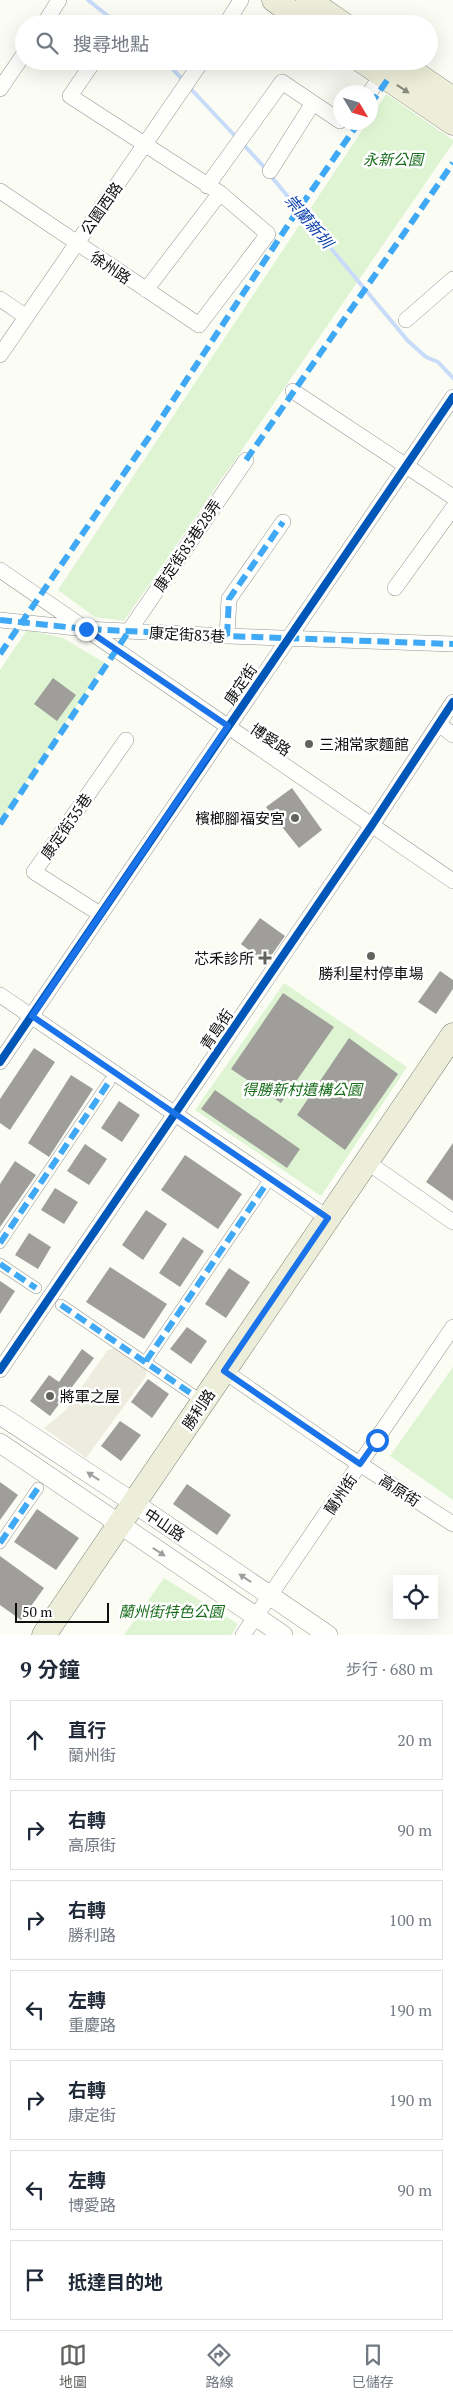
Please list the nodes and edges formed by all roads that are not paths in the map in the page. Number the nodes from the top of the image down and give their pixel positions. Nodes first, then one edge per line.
1 (60, 0) edge
2 (241, 0) edge
3 (274, 0) edge
4 (308, 0) edge
5 (50, 15) edge
6 (232, 15) edge
7 (295, 15) edge
8 (330, 15) edge
9 (15, 67) edge
10 (88, 70) edge
11 (196, 70) edge
12 (383, 76) edge
13 (0, 89) edge
14 (453, 100) edge
15 (313, 103) junction
16 (333, 116) edge
17 (453, 123) edge
18 (144, 146) junction
19 (270, 171) dead end
20 (213, 189) junction
21 (0, 191) edge
22 (76, 243) junction
23 (453, 279) edge
24 (146, 290) junction
25 (0, 300) edge
26 (25, 316) junction
27 (406, 320) dead end
28 (0, 355) edge
29 (293, 391) dead end
30 (453, 397) edge
31 (246, 460) dead end
32 (406, 466) junction
33 (453, 497) edge
34 (453, 508) edge
35 (283, 522) dead end
36 (0, 570) edge
37 (395, 588) dead end
38 (0, 620) edge
39 (86, 629) junction
40 (129, 631) junction
41 (226, 636) junction
42 (288, 639) junction
43 (453, 644) edge
44 (453, 702) edge
45 (439, 724) junction
46 (228, 726) junction
47 (453, 735) edge
48 (126, 740) dead end
49 (372, 825) junction
50 (453, 881) edge
51 (100, 914) junction
52 (0, 995) edge
53 (32, 1016) junction
54 (453, 1035) edge
55 (0, 1062) edge
56 (110, 1082) dead end
57 (175, 1114) junction
58 (367, 1162) junction
59 (265, 1186) dead end
60 (328, 1218) junction
61 (453, 1222) edge
62 (0, 1244) edge
63 (0, 1264) edge
64 (36, 1288) dead end
65 (61, 1305) dead end
66 (453, 1327) edge
67 (146, 1361) junction
68 (0, 1370) edge
69 (224, 1371) junction
70 (192, 1394) dead end
71 (0, 1416) edge
72 (0, 1443) edge
73 (360, 1464) junction
74 (38, 1488) dead end
75 (134, 1503) junction
76 (453, 1524) edge
77 (119, 1525) junction
78 (0, 1543) edge
79 (271, 1596) junction
80 (256, 1617) junction
81 (44, 1635) edge
82 (244, 1635) edge
83 (282, 1635) edge
84 (328, 1635) edge

1 - 5 street
2 - 6 street
3 - 7 main road
4 - 8 main road
9 - 13 street
10 - 18 street
11 - 18 street, 公園西路
12 - 14 main road
12 -> 17 main road
15 - 16 street
15 - 19 street
15 - 20 street
18 - 20 street
18 - 22 street, 公園西路
20 - 24 street
20 - 24 street, 徐州路
21 - 22 street, 徐州路
22 - 24 street, 徐州路
22 - 26 street, 公園西路
23 - 27 street
25 - 26 street
26 - 28 street, 公園西路
29 - 32 street
30 - 32 street, 康定街
31 - 40 street, 康定街83巷28弄
32 - 33 street
32 - 42 street, 康定街
34 - 37 street
35 - 41 street
36 - 39 street, 博愛路
38 - 39 street, 康定街83巷
39 - 40 street, 康定街83巷
39 - 46 street, 博愛路
40 - 41 street, 康定街83巷
41 - 42 street, 康定街83巷
42 - 43 street, 康定街83巷
42 - 46 street, 康定街
44 - 45 street, 青島街
45 - 47 street
45 - 49 street, 青島街
46 - 49 street, 博愛路
46 - 51 street, 康定街
48 - 51 street, 康定街35巷
49 - 50 street, 博愛路
49 - 57 street, 青島街
51 - 53 street, 康定街
52 - 53 street
53 - 55 street, 康定街
53 - 57 street
54 - 58 main road, 勝利路
56 - 62 street
57 - 60 street
57 - 68 street, 青島街
58 - 60 main road, 勝利路
58 - 61 street
59 - 67 street
60 - 69 main road, 勝利路
63 - 64 street
65 - 67 street
66 - 73 street, 蘭州街
67 - 70 street
69 - 73 street, 高原街
69 - 75 main road, 勝利路
75 -> 71 street, 中山路
72 - 77 street, 中山路
73 - 76 street, 高原街
73 - 79 street, 蘭州街
74 - 78 street
75 - 77 main road, 勝利路
79 -> 75 street, 中山路
77 -> 80 street, 中山路
77 - 81 main road, 勝利路
79 - 80 street, 蘭州街
79 - 84 street, 中山路
80 - 82 street, 蘭州街
80 - 83 street, 中山路

